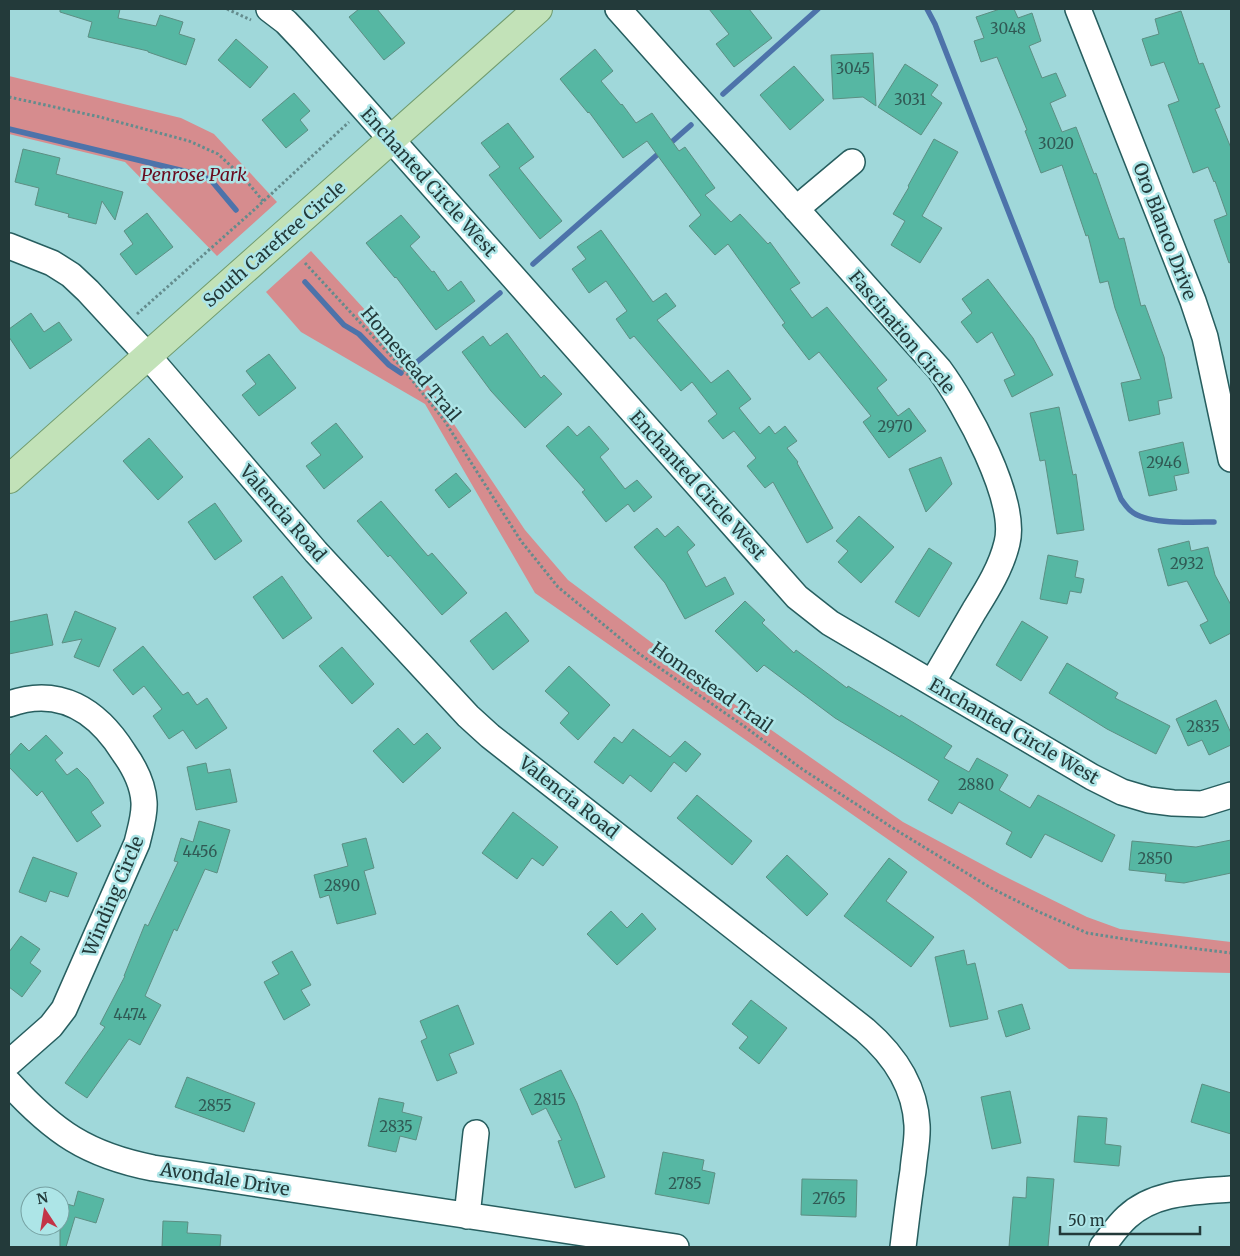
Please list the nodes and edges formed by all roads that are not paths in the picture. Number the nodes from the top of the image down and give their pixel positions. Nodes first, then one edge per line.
1 (269, 9) edge
2 (538, 9) edge
3 (618, 9) edge
4 (1078, 9) edge
5 (392, 140) junction
6 (852, 162) dead end
7 (796, 209) junction
8 (9, 246) edge
9 (148, 356) junction
10 (1231, 459) edge
11 (9, 479) edge
12 (932, 683) junction
13 (9, 704) edge
14 (1231, 796) edge
15 (9, 1063) edge
16 (9, 1083) edge
17 (476, 1133) dead end
18 (1231, 1188) edge
19 (467, 1216) junction
20 (676, 1247) edge
21 (903, 1247) edge
22 (1102, 1247) edge

1 - 5 street, Enchanted Circle West
2 - 5 main road, South Carefree Circle
3 - 7 street, Fascination Circle
4 - 10 street, Oro Blanco Drive
5 - 9 main road, South Carefree Circle
5 - 12 street, Enchanted Circle West
6 - 7 street
7 - 12 street, Fascination Circle
8 - 9 street, Valencia Road
9 - 11 main road, South Carefree Circle
9 - 21 street, Valencia Road
12 - 14 street, Enchanted Circle West
13 - 15 street, Winding Circle
16 - 19 street, Avondale Drive
17 - 19 street
18 - 22 street
19 - 20 street, Avondale Drive

